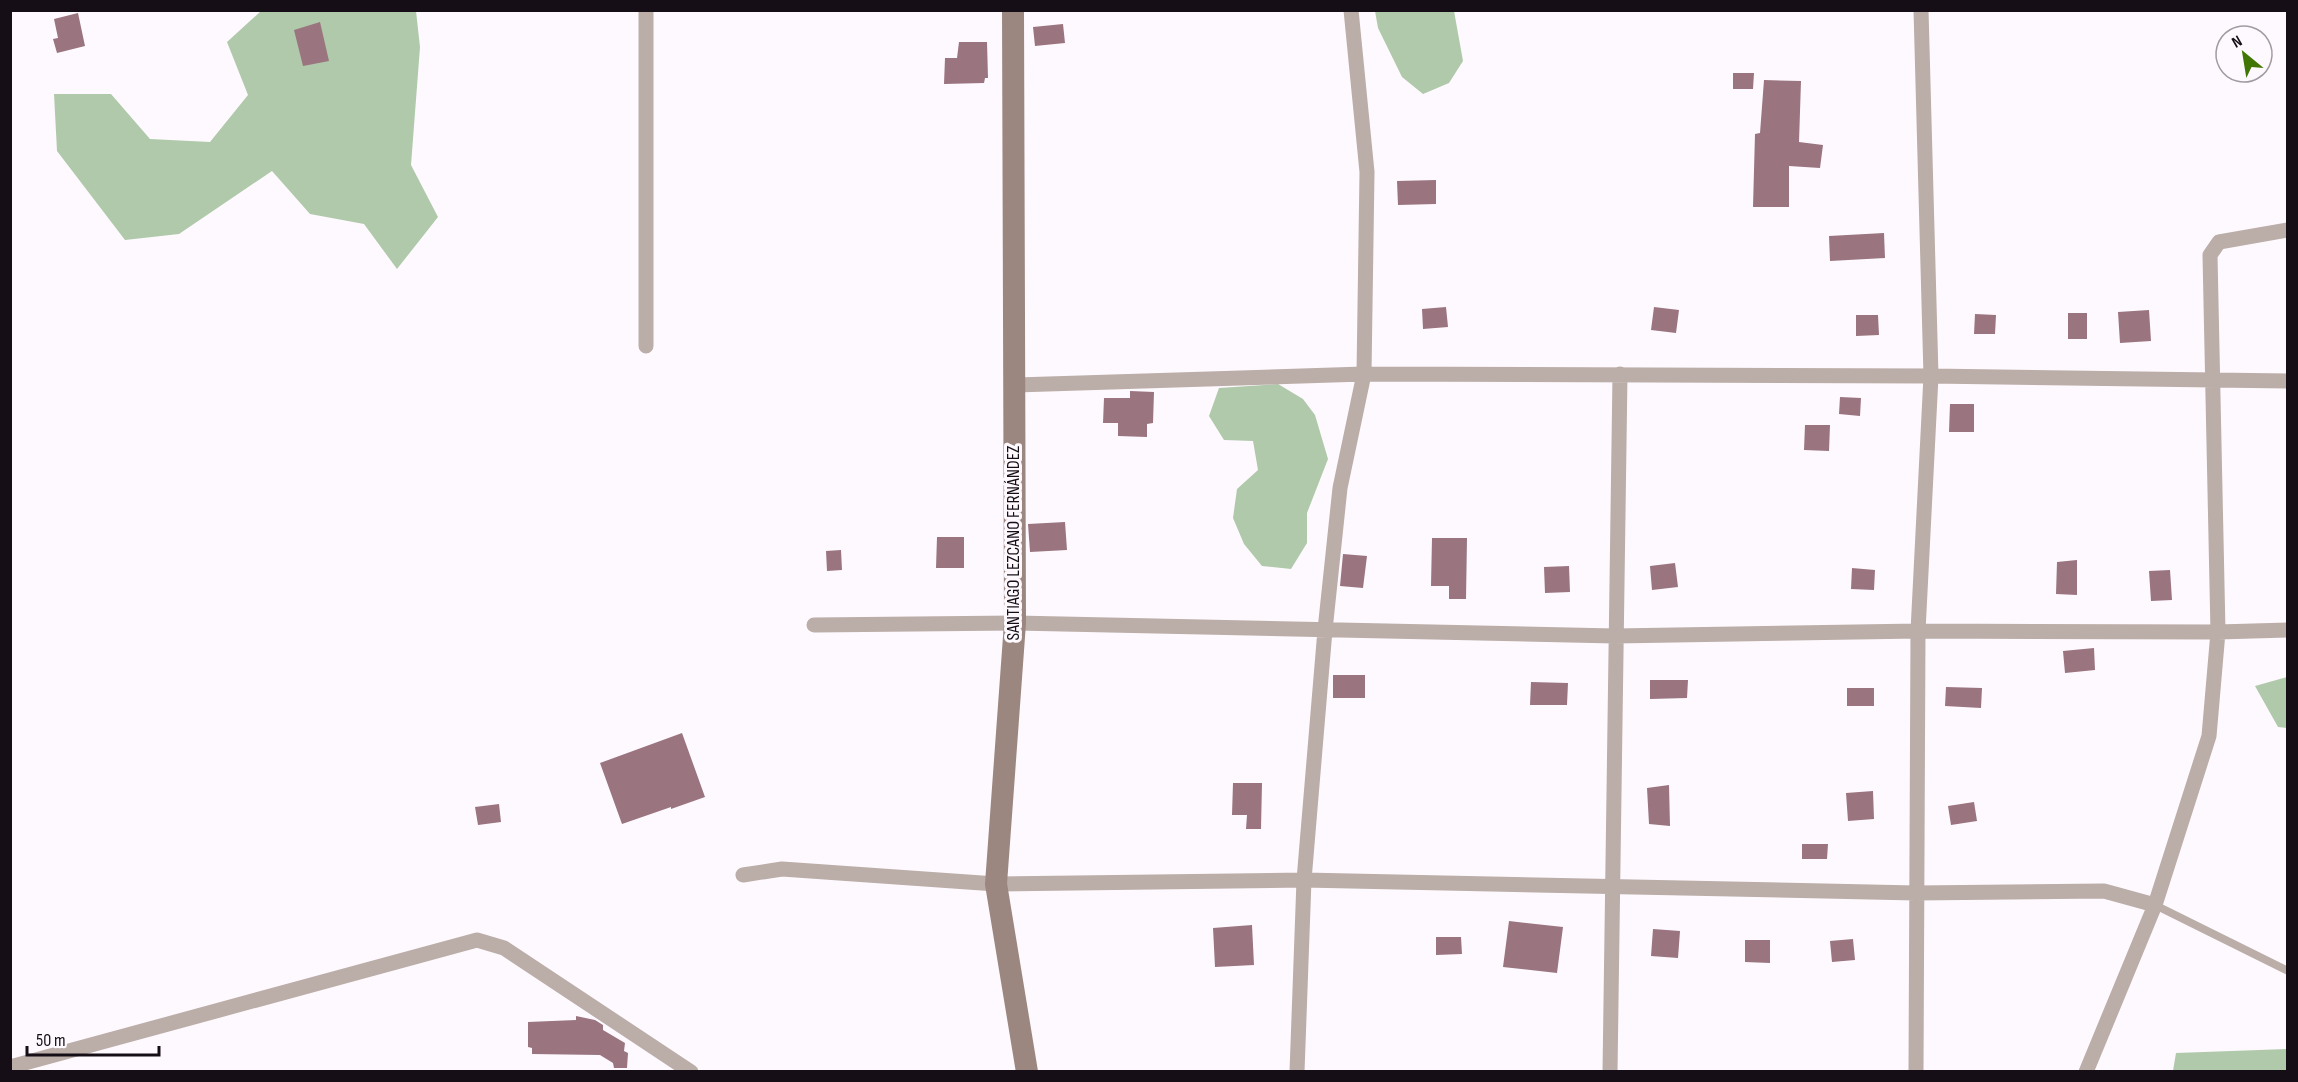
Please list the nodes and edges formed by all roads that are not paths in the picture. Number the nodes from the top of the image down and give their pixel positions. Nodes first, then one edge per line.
1 (646, 10) edge
2 (1013, 10) edge
3 (1351, 10) edge
4 (1921, 10) edge
5 (2288, 230) edge
6 (646, 346) dead end
7 (1364, 374) junction
8 (1620, 374) junction
9 (1931, 376) junction
10 (2213, 380) junction
11 (2288, 381) edge
12 (1013, 385) junction
13 (1015, 623) junction
14 (814, 625) dead end
15 (1325, 630) junction
16 (2288, 630) edge
17 (1918, 632) junction
18 (2218, 632) junction
19 (1615, 636) junction
20 (743, 875) dead end
21 (1304, 880) junction
22 (996, 884) junction
23 (1612, 886) junction
24 (1916, 893) junction
25 (2155, 905) junction
26 (2288, 971) edge
27 (10, 1067) edge
28 (691, 1071) edge
29 (1027, 1071) edge
30 (1297, 1071) edge
31 (1610, 1071) edge
32 (1916, 1071) edge
33 (2086, 1071) edge

1 - 6 street
2 - 12 street, SANTIAGO LEZCANO FERNÁNDEZ
3 - 7 street
4 - 9 street
5 - 10 street
7 - 8 street
7 - 12 street
7 - 15 street
8 - 9 street
8 - 19 street
9 - 10 street
9 - 17 street
10 - 11 street
10 - 18 street
12 - 13 street, SANTIAGO LEZCANO FERNÁNDEZ
13 - 14 street
13 - 15 street
13 - 22 street, SANTIAGO LEZCANO FERNÁNDEZ
15 - 19 street
15 - 21 street
16 - 18 street
17 - 18 street
17 - 19 street
17 - 24 street
18 - 25 street
19 - 23 street
20 - 22 street
21 - 22 street
21 - 23 street
21 - 30 street
22 - 29 street, SANTIAGO LEZCANO FERNÁNDEZ
23 - 24 street
23 - 31 street
24 - 25 street
24 - 32 street
25 - 26 lane
25 - 33 street
27 - 28 street

